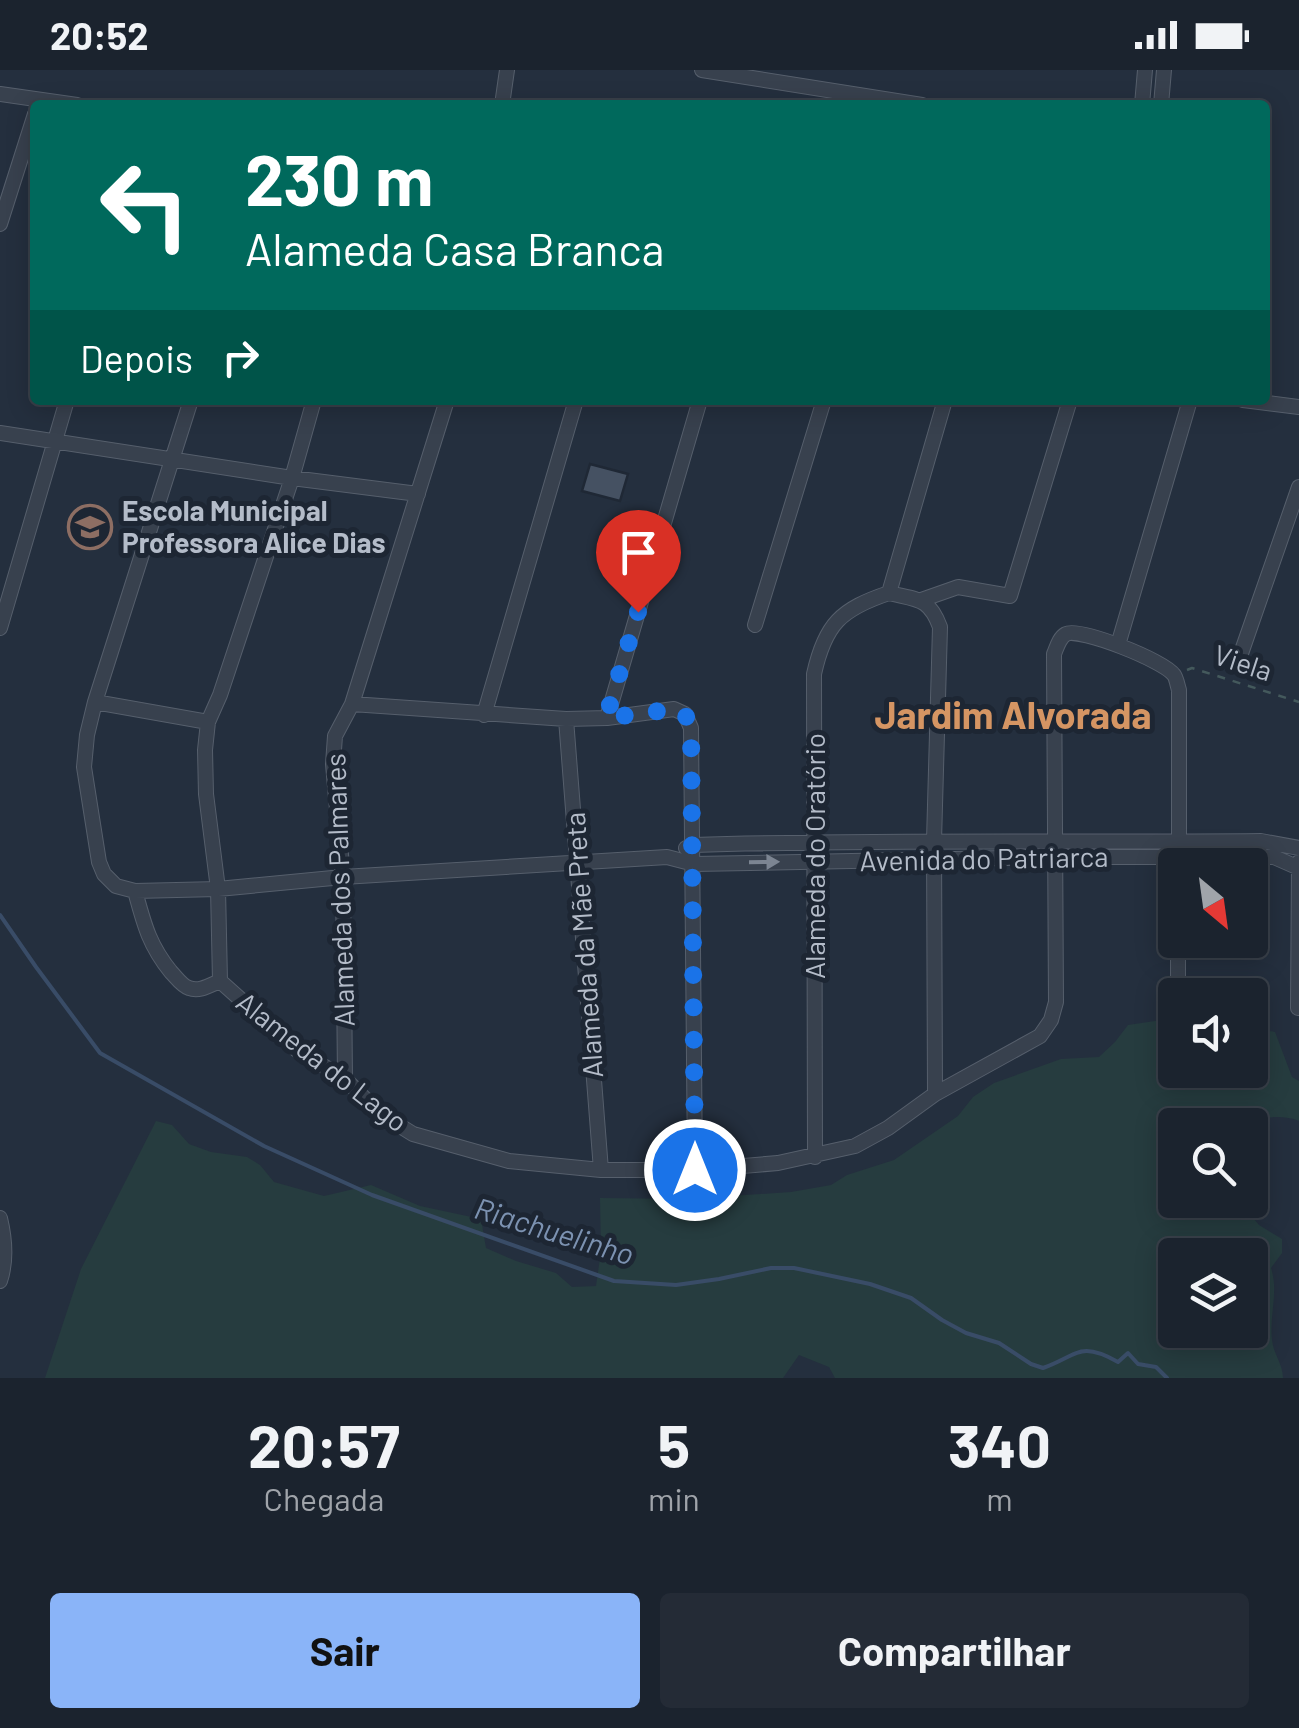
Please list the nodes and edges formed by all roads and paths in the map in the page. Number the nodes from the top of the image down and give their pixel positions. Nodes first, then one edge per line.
1 (507, 70) edge
2 (702, 70) edge
3 (1145, 70) edge
4 (1164, 70) edge
5 (0, 94) edge
6 (503, 100) edge
7 (891, 100) edge
8 (1142, 100) edge
9 (1161, 100) edge
10 (30, 104) edge
11 (30, 128) edge
12 (0, 224) edge
13 (1270, 403) edge
14 (65, 405) edge
15 (190, 405) edge
16 (313, 405) edge
17 (445, 405) edge
18 (575, 405) edge
19 (699, 405) edge
20 (822, 405) edge
21 (944, 405) edge
22 (1068, 405) edge
23 (1189, 405) edge
24 (1299, 407) edge
25 (0, 433) edge
26 (54, 440) junction
27 (174, 459) junction
28 (292, 478) junction
29 (1299, 487) edge
30 (418, 494) junction
31 (889, 594) junction
32 (921, 600) junction
33 (755, 625) dead end
34 (0, 628) edge
35 (1118, 645) junction
36 (1237, 665) dead end
37 (1175, 676) junction
38 (95, 702) junction
39 (1299, 702) edge
40 (352, 704) junction
41 (484, 715) junction
42 (606, 718) junction
43 (566, 720) junction
44 (208, 722) junction
45 (934, 840) junction
46 (816, 841) junction
47 (694, 845) junction
48 (1179, 848) edge
49 (1216, 848) edge
50 (1299, 848) edge
51 (1056, 849) junction
52 (1158, 853) edge
53 (667, 857) junction
54 (1268, 857) edge
55 (816, 860) junction
56 (934, 860) junction
57 (578, 862) junction
58 (694, 864) junction
59 (1299, 865) edge
60 (343, 877) junction
61 (218, 889) junction
62 (135, 891) junction
63 (220, 981) junction
64 (1298, 1008) edge
65 (345, 1080) junction
66 (935, 1094) junction
67 (816, 1157) junction
68 (601, 1170) junction
69 (695, 1170) junction
70 (0, 1218) edge
71 (2, 1237) edge
72 (0, 1281) edge

1 - 6 street
2 - 7 street
3 - 8 street
4 - 9 street
5 - 10 street
11 - 12 street
13 - 24 street
14 - 26 street
15 - 27 street
16 - 28 street
17 - 30 street, Alameda dos Palmares
18 - 41 street
19 - 42 street
20 - 33 street
21 - 31 street
22 - 32 street
23 - 35 street
25 - 26 street
26 - 27 street
26 - 34 street
27 - 28 street
27 - 38 street
28 - 30 street
28 - 44 street
29 - 36 street
30 - 40 street, Alameda dos Palmares
31 - 32 street
31 - 46 street, Alameda do Oratório
32 - 45 street
35 - 37 street
35 - 51 street
37 - 39 path, Viela
37 - 48 street
38 - 44 street
38 - 62 street, Avenida do Patriarca
40 - 41 street
40 - 60 street, Alameda dos Palmares
41 - 43 street
42 - 43 street
42 - 47 street
43 - 57 street, Alameda da Mãe Preta
44 - 61 street
45 - 46 street, Avenida do Patriarca
45 - 51 street, Avenida do Patriarca
45 - 56 street
46 - 47 street, Avenida do Patriarca
46 - 55 street, Alameda do Oratório
47 - 53 street, Avenida do Patriarca
47 - 58 street
49 - 50 street, Avenida do Patriarca
51 - 52 street, Avenida do Patriarca
51 - 56 street, Avenida do Patriarca
51 - 66 street, Alameda do Lago
53 - 57 street, Avenida do Patriarca
53 - 58 street, Avenida do Patriarca
54 - 59 street, Avenida do Patriarca
55 - 56 street, Avenida do Patriarca
58 -> 55 street, Avenida do Patriarca
55 - 67 street, Alameda do Oratório
56 - 66 street
57 - 60 street, Avenida do Patriarca
57 - 68 street, Alameda da Mãe Preta
58 - 69 street
59 - 64 street
60 - 61 street, Avenida do Patriarca
60 - 65 street, Alameda dos Palmares
61 - 62 street, Avenida do Patriarca
61 - 63 street
62 - 63 street, Alameda do Lago
63 - 65 street, Alameda do Lago
65 - 68 street, Alameda do Lago
66 - 67 street, Alameda do Lago
67 - 69 street, Alameda do Lago
68 - 69 street, Alameda do Lago
70 - 71 street
71 - 72 street

